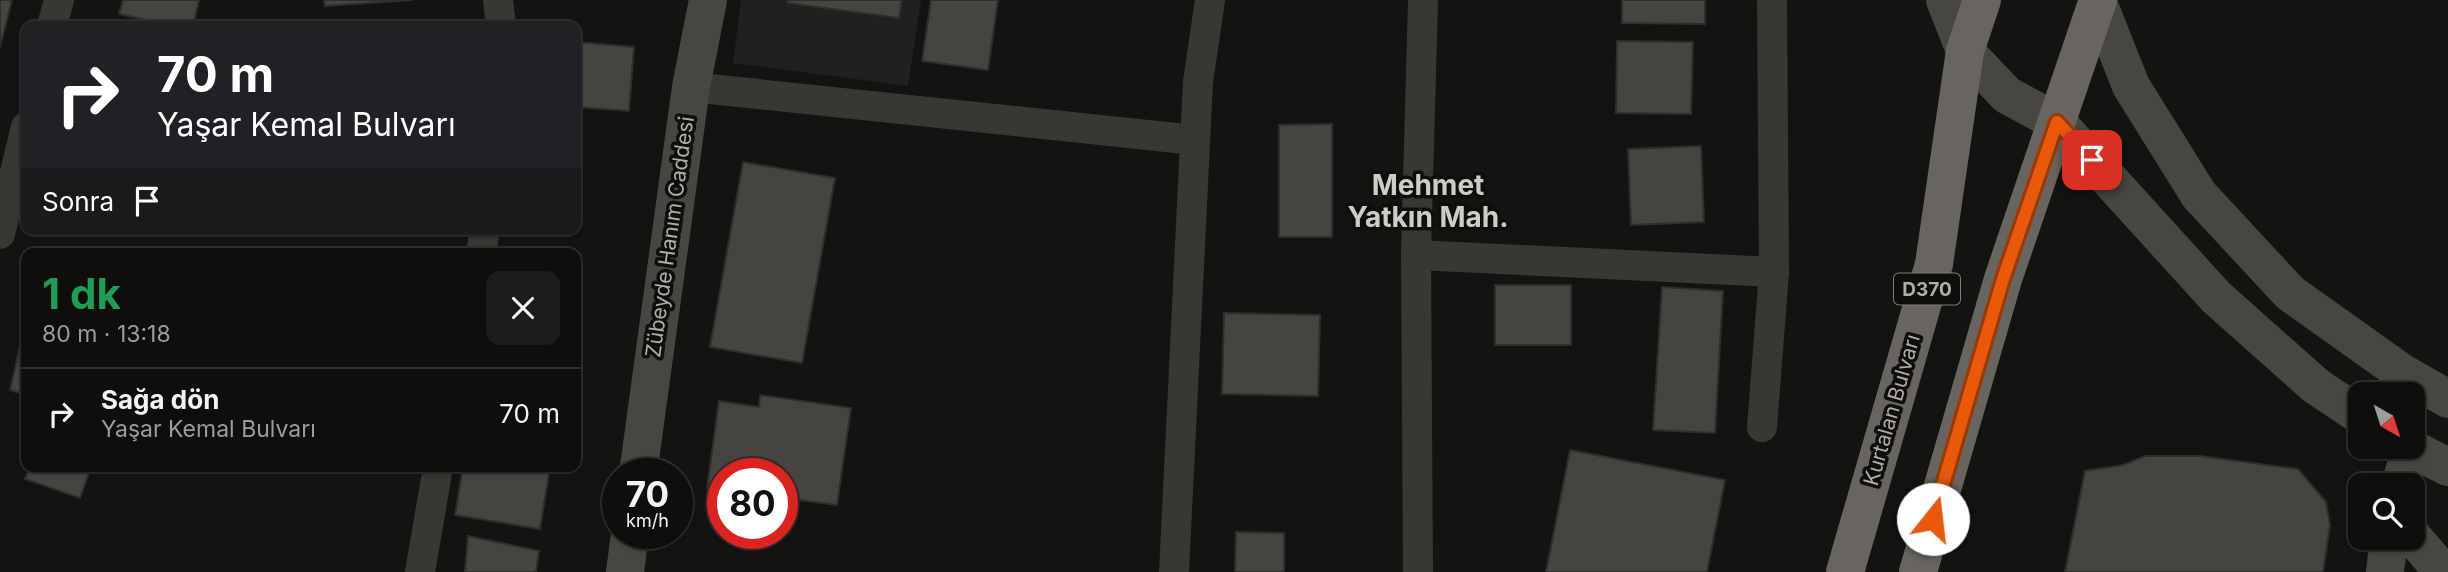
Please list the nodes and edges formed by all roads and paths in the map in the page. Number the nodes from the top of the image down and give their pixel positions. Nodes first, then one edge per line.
1 (59, 0) edge
2 (498, 0) edge
3 (708, 0) edge
4 (1210, 0) edge
5 (1423, 0) edge
6 (1772, 0) edge
7 (1945, 0) edge
8 (1982, 0) edge
9 (2097, 0) edge
10 (53, 21) edge
11 (500, 21) edge
12 (1965, 51) junction
13 (691, 87) junction
14 (2057, 122) junction
15 (1195, 140) junction
16 (21, 148) edge
17 (0, 234) edge
18 (1416, 255) junction
19 (1774, 272) junction
20 (2448, 399) edge
21 (2348, 407) edge
22 (1762, 427) dead end
23 (640, 458) edge
24 (2406, 460) edge
25 (2448, 467) edge
26 (437, 472) edge
27 (628, 549) edge
28 (2388, 550) edge
29 (2424, 550) edge
30 (420, 572) edge
31 (625, 572) edge
32 (1174, 572) edge
33 (1418, 572) edge
34 (1845, 572) edge
35 (1918, 572) edge
36 (2385, 572) edge
37 (2442, 572) edge

1 - 10 street
2 - 11 street
3 - 13 main road, Zübeyde Hanım Caddesi
4 - 15 street
5 - 18 street
6 - 19 street
7 - 12 main road
8 - 12 highway, Kurtalan Bulvarı / D370
9 - 14 highway
9 - 20 main road
12 - 14 main road
12 - 34 highway, Kurtalan Bulvarı / D370
13 - 15 street
13 - 23 main road, Zübeyde Hanım Caddesi
14 - 21 main road
14 - 35 highway
15 - 32 street
16 - 17 street
18 - 19 street
18 - 33 street
19 - 22 street
24 - 25 main road
26 - 30 street
27 - 31 main road
28 - 36 main road
29 - 37 main road

